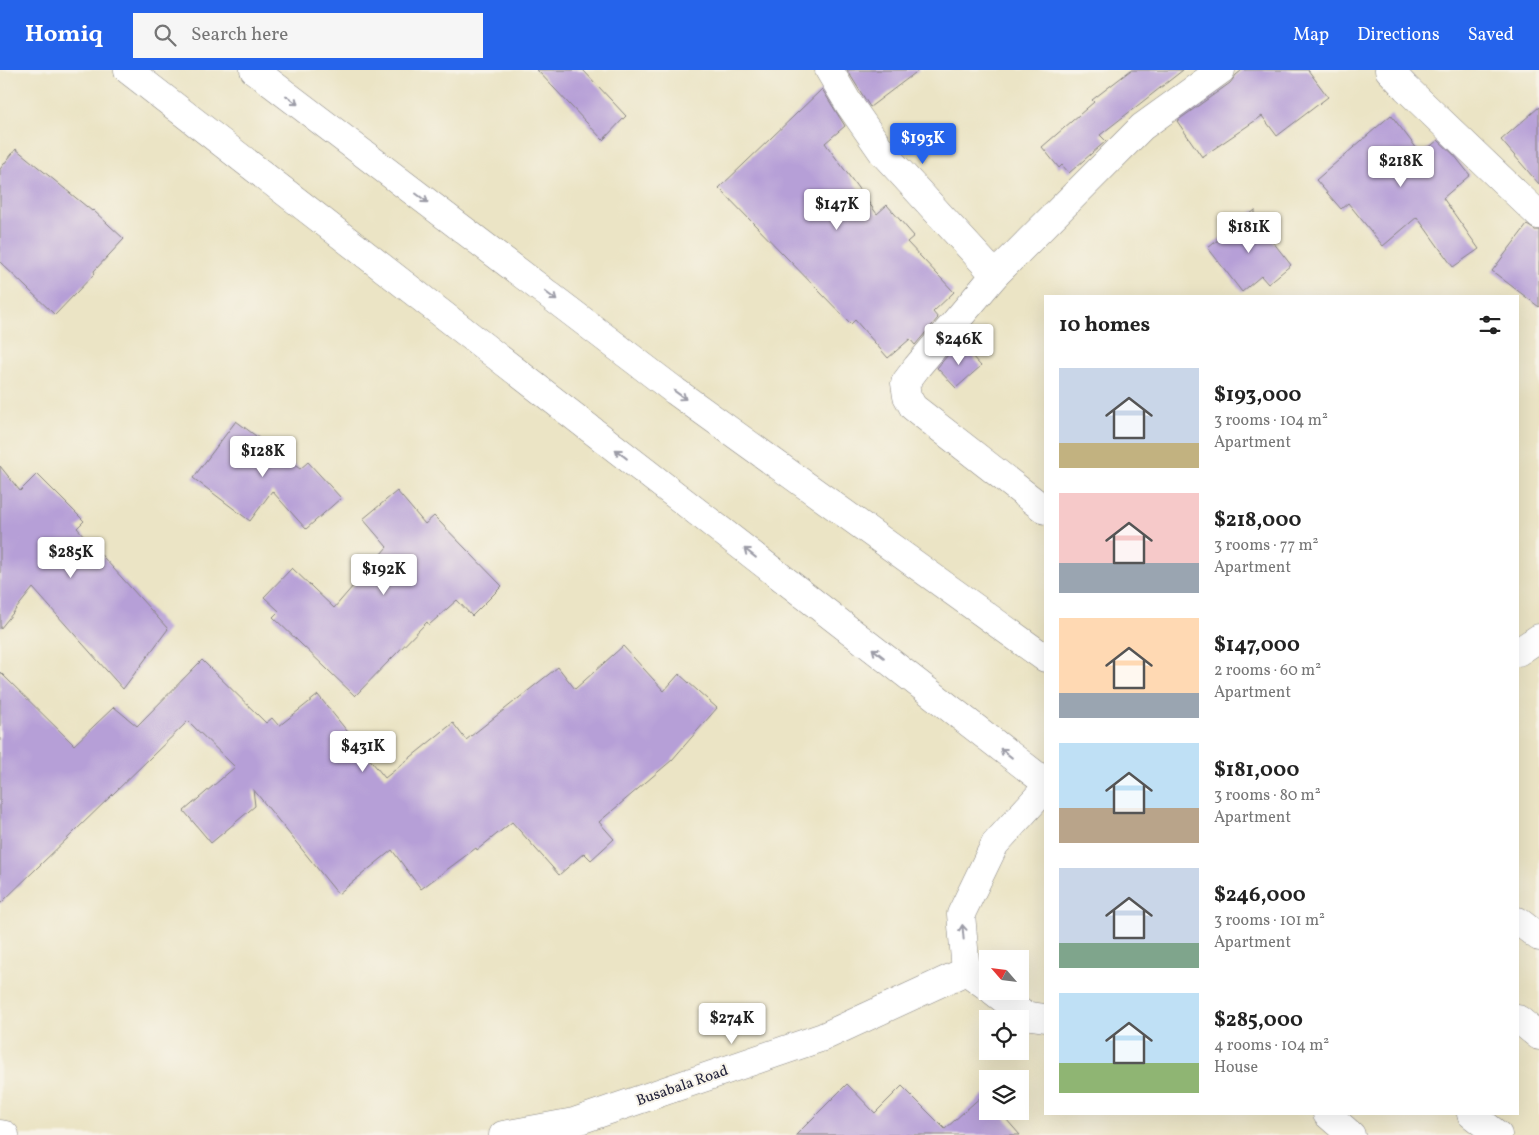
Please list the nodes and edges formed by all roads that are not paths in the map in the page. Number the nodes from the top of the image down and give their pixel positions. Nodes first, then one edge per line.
1 (128, 70) edge
2 (254, 70) edge
3 (829, 70) edge
4 (1221, 70) edge
5 (1389, 70) edge
6 (1191, 79) edge
7 (1539, 215) edge
8 (995, 275) junction
9 (1044, 509) edge
10 (1539, 638) edge
11 (1519, 651) edge
12 (1044, 657) edge
13 (1044, 781) edge
14 (1044, 790) edge
15 (1519, 922) edge
16 (1539, 937) edge
17 (977, 979) edge
18 (1005, 1000) edge
19 (1044, 1018) edge
20 (1519, 1020) edge
21 (1539, 1036) edge
22 (1328, 1115) edge
23 (1472, 1115) edge
24 (0, 1134) edge
25 (5, 1135) edge
26 (503, 1135) edge
27 (1351, 1135) edge
28 (1498, 1135) edge

13 -> 1 main road
2 -> 12 main road
3 - 8 main road
4 - 6 main road
5 - 7 main road
6 - 8 main road
8 - 9 main road
10 - 11 main road
17 -> 14 main road
15 - 16 main road
17 - 26 main road, Busabala Road
18 - 19 main road
20 - 21 main road
22 - 27 main road
23 - 28 main road
24 - 25 main road

